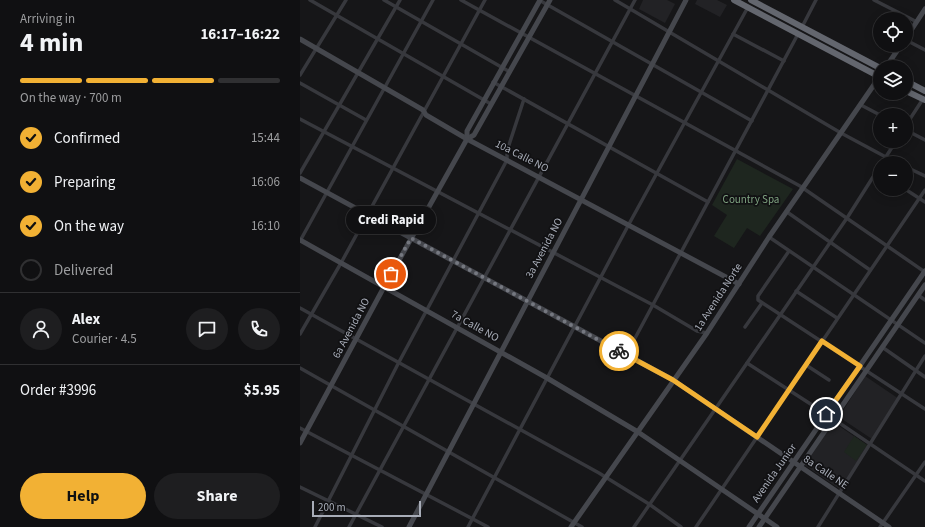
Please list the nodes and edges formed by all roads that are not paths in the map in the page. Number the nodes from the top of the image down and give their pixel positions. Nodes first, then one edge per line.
1 (310, 0) edge
2 (346, 0) edge
3 (384, 0) edge
4 (400, 0) edge
5 (433, 0) edge
6 (461, 0) edge
7 (485, 0) edge
8 (539, 0) edge
9 (615, 0) edge
10 (635, 0) edge
11 (686, 0) edge
12 (734, 0) edge
13 (751, 0) edge
14 (816, 0) edge
15 (874, 0) edge
16 (549, 2) edge
17 (396, 7) junction
18 (748, 7) junction
19 (630, 9) junction
20 (479, 10) junction
21 (925, 10) edge
22 (336, 15) junction
23 (923, 16) edge
24 (421, 21) junction
25 (917, 22) junction
26 (802, 27) junction
27 (913, 28) edge
28 (669, 32) junction
29 (521, 34) junction
30 (733, 34) junction
31 (798, 34) junction
32 (528, 38) junction
33 (300, 39) edge
34 (377, 39) junction
35 (611, 41) junction
36 (913, 43) edge
37 (461, 44) junction
38 (316, 49) junction
39 (925, 50) edge
40 (403, 54) junction
41 (719, 61) junction
42 (784, 61) junction
43 (873, 64) edge
44 (652, 65) junction
45 (502, 67) junction
46 (510, 72) junction
47 (358, 73) junction
48 (873, 73) edge
49 (594, 74) junction
50 (300, 75) edge
51 (442, 77) junction
52 (494, 82) junction
53 (300, 83) edge
54 (913, 85) edge
55 (502, 86) junction
56 (873, 87) edge
57 (384, 88) junction
58 (769, 89) junction
59 (925, 91) edge
60 (702, 92) junction
61 (913, 94) edge
62 (635, 97) junction
63 (524, 99) junction
64 (484, 100) junction
65 (924, 100) edge
66 (491, 104) junction
67 (339, 105) junction
68 (861, 105) junction
69 (423, 110) junction
70 (873, 112) edge
71 (913, 115) edge
72 (300, 119) edge
73 (366, 120) junction
74 (752, 121) junction
75 (567, 123) junction
76 (684, 124) junction
77 (324, 132) junction
78 (841, 133) junction
79 (913, 134) edge
80 (467, 138) junction
81 (925, 140) edge
82 (352, 146) junction
83 (609, 147) junction
84 (735, 152) junction
85 (881, 156) edge
86 (507, 160) junction
87 (393, 168) junction
88 (913, 170) edge
89 (300, 173) edge
90 (657, 174) junction
91 (538, 176) junction
92 (925, 176) edge
93 (300, 178) edge
94 (873, 181) edge
95 (804, 189) junction
96 (437, 190) junction
97 (925, 190) edge
98 (326, 193) junction
99 (913, 194) edge
100 (919, 198) junction
101 (582, 199) junction
102 (708, 202) junction
103 (925, 202) edge
104 (787, 212) junction
105 (479, 213) junction
106 (367, 215) junction
107 (847, 218) junction
108 (629, 224) junction
109 (510, 229) junction
110 (769, 237) junction
111 (411, 238) junction
112 (300, 240) edge
113 (830, 242) junction
114 (886, 245) junction
115 (789, 251) junction
116 (554, 252) junction
117 (681, 252) junction
118 (452, 261) junction
119 (341, 263) junction
120 (813, 267) junction
121 (870, 270) junction
122 (925, 272) edge
123 (601, 277) junction
124 (483, 278) junction
125 (739, 284) junction
126 (925, 286) edge
127 (384, 287) junction
128 (796, 291) junction
129 (853, 293) junction
130 (918, 295) junction
131 (925, 300) edge
132 (528, 302) junction
133 (762, 303) junction
134 (653, 305) junction
135 (300, 308) edge
136 (426, 310) junction
137 (311, 314) junction
138 (781, 314) junction
139 (837, 318) junction
140 (892, 319) junction
141 (899, 323) junction
142 (574, 327) junction
143 (745, 327) dead end
144 (458, 328) junction
145 (707, 333) junction
146 (300, 334) edge
147 (356, 338) junction
148 (822, 341) junction
149 (925, 342) edge
150 (882, 347) junction
151 (501, 352) junction
152 (626, 355) junction
153 (925, 356) edge
154 (399, 362) junction
155 (747, 363) junction
156 (806, 365) junction
157 (860, 366) junction
158 (300, 368) edge
159 (866, 370) junction
160 (916, 371) junction
161 (925, 377) edge
162 (547, 378) junction
163 (430, 379) junction
164 (673, 380) junction
165 (829, 380) dead end
166 (331, 385) junction
167 (789, 390) junction
168 (902, 393) junction
169 (474, 404) junction
170 (925, 409) edge
171 (374, 410) junction
172 (716, 410) junction
173 (826, 414) junction
174 (832, 418) junction
175 (404, 426) junction
176 (300, 428) edge
177 (520, 429) junction
178 (306, 431) junction
179 (638, 432) junction
180 (757, 437) junction
181 (300, 443) edge
182 (870, 443) junction
183 (449, 451) junction
184 (352, 455) junction
185 (680, 461) junction
186 (793, 462) junction
187 (925, 462) edge
188 (800, 466) junction
189 (380, 470) junction
190 (916, 475) junction
191 (495, 477) junction
192 (605, 477) junction
193 (925, 481) edge
194 (300, 487) edge
195 (722, 489) junction
196 (426, 494) junction
197 (839, 494) junction
198 (328, 501) junction
199 (649, 504) junction
200 (356, 514) junction
201 (758, 514) junction
202 (472, 519) junction
203 (765, 519) junction
204 (573, 525) edge
205 (881, 525) edge
206 (316, 527) edge
207 (349, 527) edge
208 (382, 527) edge
209 (409, 527) edge
210 (468, 527) edge
211 (488, 527) edge
212 (582, 527) edge
213 (634, 527) edge
214 (681, 527) edge
215 (696, 527) edge
216 (749, 527) edge
217 (759, 527) edge
218 (777, 527) edge
219 (818, 527) edge
220 (889, 527) edge

1 - 22 street
2 - 22 street
3 - 17 street
4 - 17 street
5 - 24 street
6 - 20 street
7 - 20 street
8 - 16 street
8 - 29 street, 6a Avenida NO
9 - 19 street
10 - 19 street
11 - 28 street, 3a Avenida NO
12 - 18 highway
13 - 26 highway
14 - 26 street
15 - 25 street
16 - 32 street, 6a Avenida NO
16 - 35 street
17 - 24 street
17 - 34 street
18 - 30 street
18 - 31 highway
19 - 28 street
19 - 35 street
20 - 29 street
20 - 37 street
21 - 23 street
22 - 34 street
22 - 38 street
23 - 25 street
24 - 37 street
24 - 40 street
25 - 27 street
26 - 43 highway
28 - 41 street
28 - 44 street, 3a Avenida NO
29 - 32 street
29 - 45 street, 6a Avenida NO
30 - 41 street
30 - 42 street
31 - 42 street
31 - 48 highway
32 - 46 street, 6a Avenida NO
32 - 49 street
33 - 38 street, 10a Calle NO
34 - 40 street
34 - 47 street
35 - 44 street
35 - 49 street
36 - 39 street
37 - 45 street
37 - 51 street
38 - 47 street, 10a Calle NO
38 - 50 street
40 - 51 street
40 - 57 street
41 - 58 street
41 - 60 street
42 - 58 street
44 - 60 street
44 - 62 street, 3a Avenida NO
45 - 46 street
45 - 52 street, 6a Avenida NO
46 - 55 street, 6a Avenida NO
47 - 57 street, 10a Calle NO
47 - 67 street
49 - 62 street
49 - 75 street
51 - 64 street
51 - 69 street
52 - 55 street
52 - 64 street, 6a Avenida NO
53 - 67 street
54 - 59 highway
55 - 63 street
55 - 66 street, 6a Avenida NO
56 - 68 street, 1a Avenida Norte
57 - 69 street, 10a Calle NO
57 - 73 street
58 - 74 street
58 - 78 street
60 - 74 street
60 - 76 street
61 - 65 highway
62 - 76 street
62 - 83 street, 3a Avenida NO
63 - 75 street
63 - 86 street
64 - 66 street
64 - 80 street, 6a Avenida NO
65 - 71 street
66 - 80 street, 6a Avenida NO
67 - 73 street
67 - 77 street
68 - 70 street
68 - 78 street, 1a Avenida Norte
69 - 80 street, 10a Calle NO
69 - 87 street
72 - 77 street
73 - 82 street
74 - 84 street
75 - 83 street
75 - 91 street
76 - 84 street
76 - 90 street
77 - 82 street
77 - 89 street
78 - 85 street
78 - 95 street, 1a Avenida Norte
79 - 81 street
80 - 86 street, 10a Calle NO
80 - 96 street, 6a Avenida NO
82 - 87 street
82 - 98 street
83 - 90 street
83 - 101 street, 3a Avenida NO
84 - 95 street
84 - 102 street
86 - 91 street, 10a Calle NO
86 - 105 street
87 - 96 street
87 - 106 street
88 - 92 street
90 - 102 street
90 - 108 street
91 - 101 street, 10a Calle NO
91 - 109 street
93 - 98 street, 8a Calle NE
94 - 107 street
95 - 104 street, 1a Avenida Norte
95 - 107 street
96 - 105 street
96 - 111 street, 6a Avenida NO
97 - 100 street
98 - 106 street, 8a Calle NE
98 - 112 street
99 - 100 street
100 - 103 street
100 - 114 street
101 - 108 street, 10a Calle NO
101 - 116 street, 3a Avenida NO
102 - 117 street
104 - 110 street, 1a Avenida Norte
104 - 113 street
105 - 109 street
105 - 118 street
106 - 111 street, 8a Calle NE
106 - 119 street
107 - 113 street
107 - 114 street
108 - 117 street, 10a Calle NO
108 - 123 street
109 - 116 street
109 - 124 street
110 - 115 street
110 - 125 street, 1a Avenida Norte
111 - 118 street, 8a Calle NE
111 - 127 street, 6a Avenida NO
112 - 119 street, 7a Calle NO
113 - 120 street
113 - 121 street
114 - 121 street
114 - 122 street
115 - 120 street
115 - 133 street
116 - 123 street
116 - 132 street, 3a Avenida NO
117 - 125 street, 10a Calle NO
117 - 134 street
118 - 124 street, 8a Calle NE
118 - 136 street
119 - 127 street, 7a Calle NO
119 - 137 street
120 - 128 street
120 - 129 street
121 - 129 street
122 - 140 street, Avenida Junior
123 - 134 street
123 - 142 street
124 - 132 street, 8a Calle NE
124 - 144 street
125 - 145 street, 1a Avenida Norte
126 - 130 street, Avenida Junior
127 - 136 street, 7a Calle NO
127 - 147 street, 6a Avenida NO
128 - 138 street
128 - 139 street
129 - 139 street
129 - 140 street
130 - 131 street
130 - 141 street, Avenida Junior
132 - 142 street, 8a Calle NE
132 - 151 street, 3a Avenida NO
133 - 138 street
133 - 143 street
134 - 145 street
134 - 152 street
135 - 137 street
136 - 144 street, 7a Calle NO
136 - 154 street
137 - 146 street
137 - 147 street
138 - 148 street
138 - 155 street
139 - 148 street
140 - 141 street
140 - 157 street, Avenida Junior
141 - 149 street
141 - 150 street, Avenida Junior
142 - 152 street, 8a Calle NE
142 - 162 street
144 - 151 street, 7a Calle NO
144 - 163 street
145 - 164 street, 1a Avenida Norte
147 - 154 street
147 - 166 street, 6a Avenida NO
148 - 156 street
148 - 157 street
150 - 159 street, Avenida Junior
150 - 160 street
151 - 162 street, 7a Calle NO
151 - 169 street, 3a Avenida NO
152 - 164 street, 8a Calle NE
153 - 160 street
154 - 163 street
154 - 171 street
155 - 167 street
155 - 172 street
156 - 165 street
156 - 167 street
157 - 159 street
157 - 173 street, Avenida Junior
158 - 166 street
159 - 168 street
159 - 174 street, Avenida Junior
160 - 161 street
160 - 168 street
162 - 177 street
162 - 179 street, 7a Calle NO
163 - 169 street
163 - 175 street
164 - 172 street, 8a Calle NE
164 - 179 street, 1a Avenida Norte
166 - 171 street
166 - 178 street, 6a Avenida NO
167 - 173 street
167 - 180 street
168 - 170 street
168 - 182 street
169 - 177 street
169 - 183 street, 3a Avenida NO
171 - 175 street
171 - 184 street
172 - 180 street, 8a Calle NE
172 - 185 street
173 - 186 street, Avenida Junior
174 - 182 street
174 - 188 street, Avenida Junior
175 - 183 street
175 - 189 street
176 - 178 street
177 - 191 street
177 - 192 street
178 - 181 street, 6a Avenida NO
178 - 184 street
179 - 185 street, 7a Calle NO
179 - 192 street, 1a Avenida Norte
180 - 186 street, 8a Calle NE
180 - 195 street
182 - 190 street
182 - 197 street
183 - 191 street
183 - 196 street, 3a Avenida NO
184 - 189 street
184 - 198 street
185 - 195 street, 7a Calle NO
185 - 199 street
186 - 188 street, 8a Calle NE
186 - 201 street, Avenida Junior
187 - 190 street
188 - 197 street, 8a Calle NE
188 - 203 street, Avenida Junior
189 - 196 street
189 - 200 street
190 - 193 street
190 - 205 street
191 - 202 street
191 - 204 street
192 - 199 street
192 - 204 street, 1a Avenida Norte
194 - 198 street
195 - 201 street, 7a Calle NO
195 - 215 street
196 - 202 street
196 - 209 street, 3a Avenida NO
197 - 205 street, 8a Calle NE
197 - 219 street
198 - 200 street
198 - 206 street
199 - 213 street
199 - 214 street
200 - 207 street
200 - 208 street
201 - 203 street, 7a Calle NO
201 - 216 street, Avenida Junior
202 - 210 street
202 - 211 street
203 - 217 street, Avenida Junior
203 - 218 street, 7a Calle NO
204 - 212 street
205 - 220 street, 8a Calle NE

